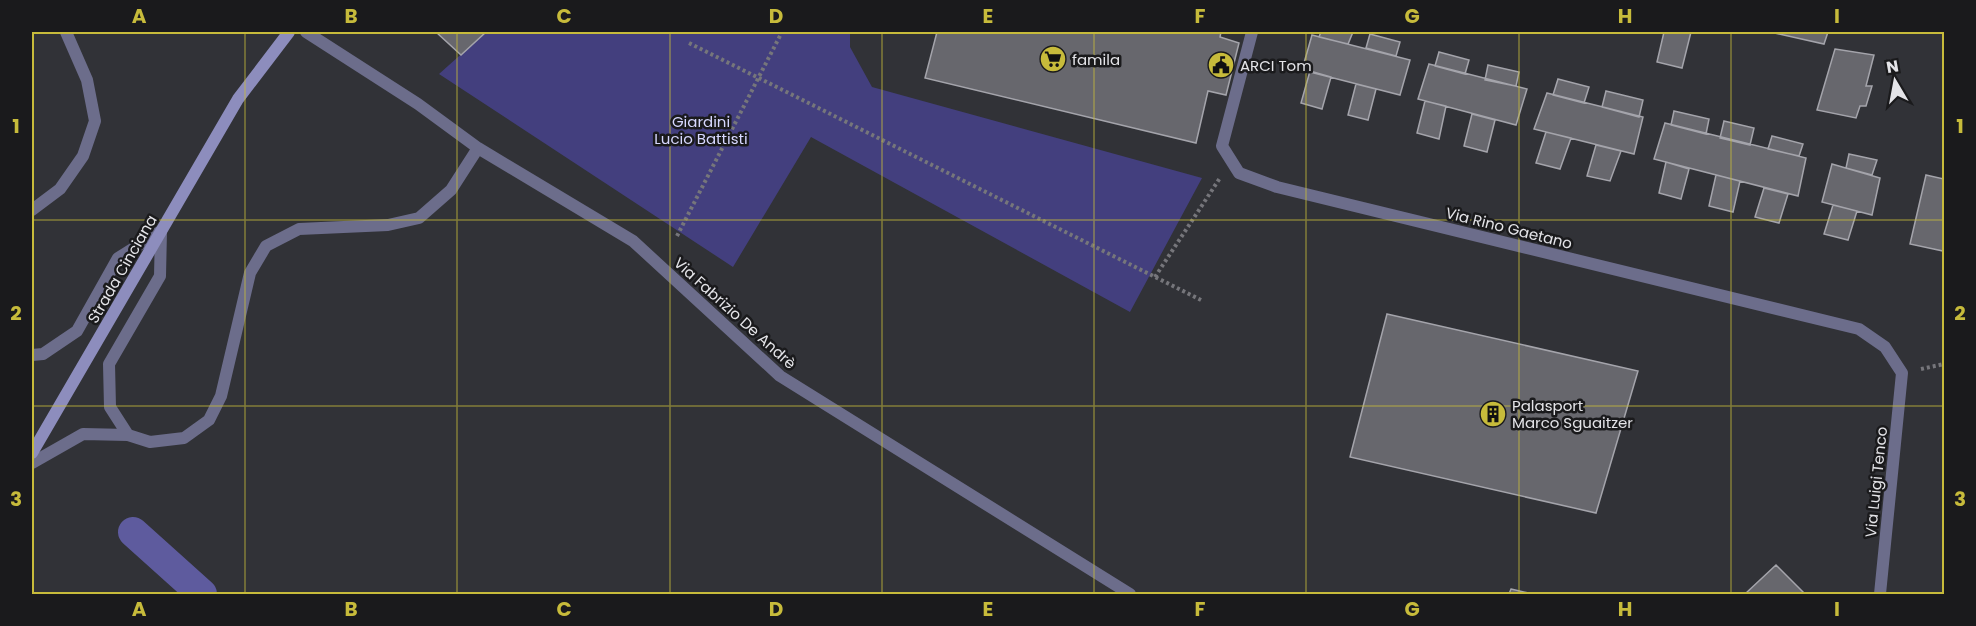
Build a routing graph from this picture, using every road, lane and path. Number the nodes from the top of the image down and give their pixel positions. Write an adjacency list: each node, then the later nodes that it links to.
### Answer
1 (66, 32): 10 (street)
2 (290, 32): 11 (main road, Strada Cinciana)
3 (306, 32): 8 (street, Via Fabrizio De Andrè)
4 (782, 32): 7 (path)
5 (1252, 32): 9 (street)
6 (689, 43): 7 (path)
7 (759, 79): 12 (path); 13 (path)
8 (478, 148): 17 (street); 20 (street, Via Fabrizio De Andrè)
9 (1232, 161): 13 (path); 16 (street, Via Rino Gaetano)
10 (32, 210)
11 (161, 231): 15 (street); 17 (street); 18 (main road, Strada Cinciana)
12 (677, 236)
13 (1155, 278): 14 (path)
14 (1201, 300)
15 (32, 355)
16 (1902, 373): 21 (street, Via Luigi Tenco)
17 (128, 435): 19 (street)
18 (32, 453)
19 (32, 463)
20 (1130, 594)
21 (1880, 594)

